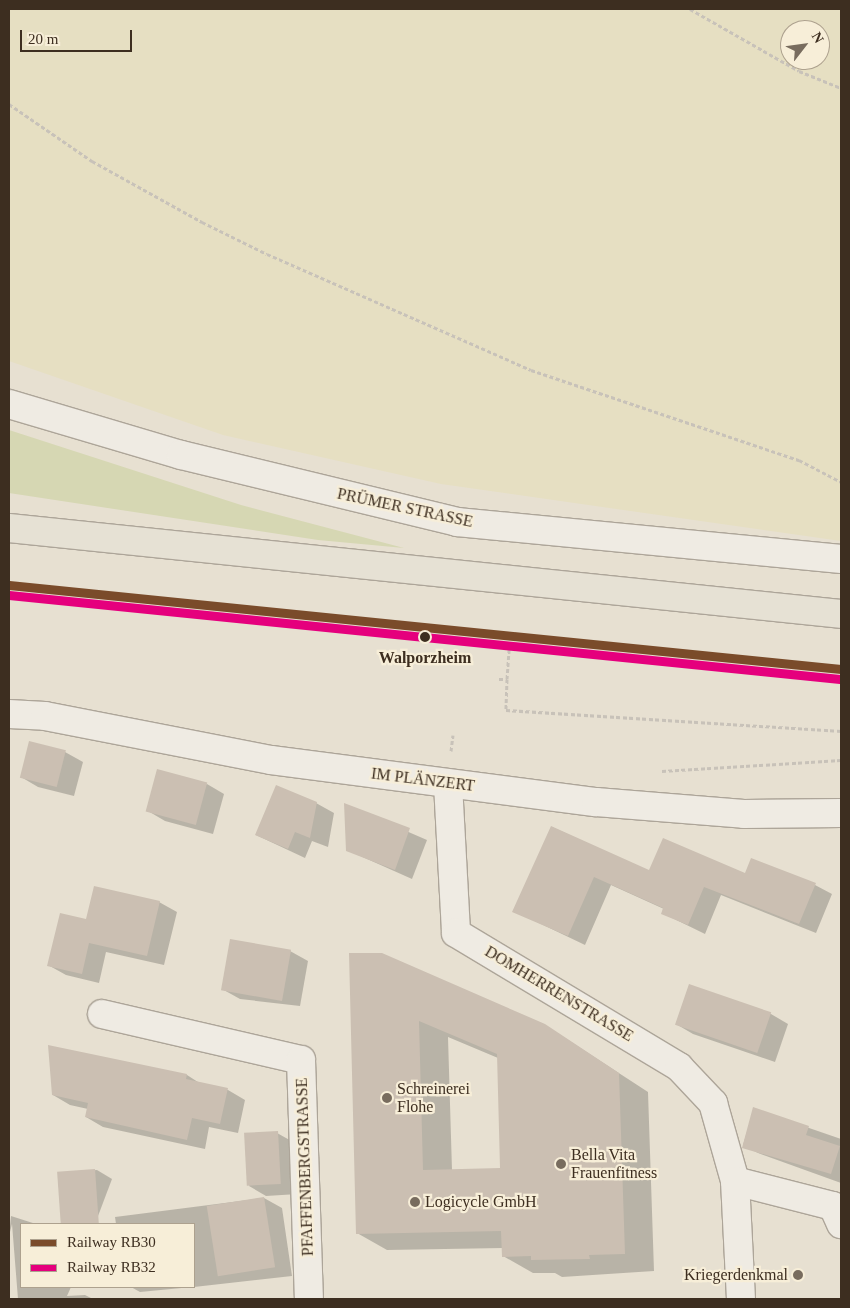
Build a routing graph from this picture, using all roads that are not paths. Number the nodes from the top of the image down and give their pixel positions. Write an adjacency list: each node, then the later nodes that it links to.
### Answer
1 (9, 404): 3 (street, PRÜMER STRASSE)
2 (9, 528): 4 (main road)
3 (841, 560)
4 (841, 614)
5 (9, 714): 6 (street, IM PLÄNZERT)
6 (448, 784): 7 (street, IM PLÄNZERT); 9 (street, DOMHERRENSTRASSE)
7 (841, 813)
8 (102, 1014): 11 (street, PFAFFENBERGSTRASSE)
9 (735, 1181): 10 (street); 12 (street, DOMHERRENSTRASSE)
10 (841, 1224)
11 (309, 1299)
12 (741, 1299)

